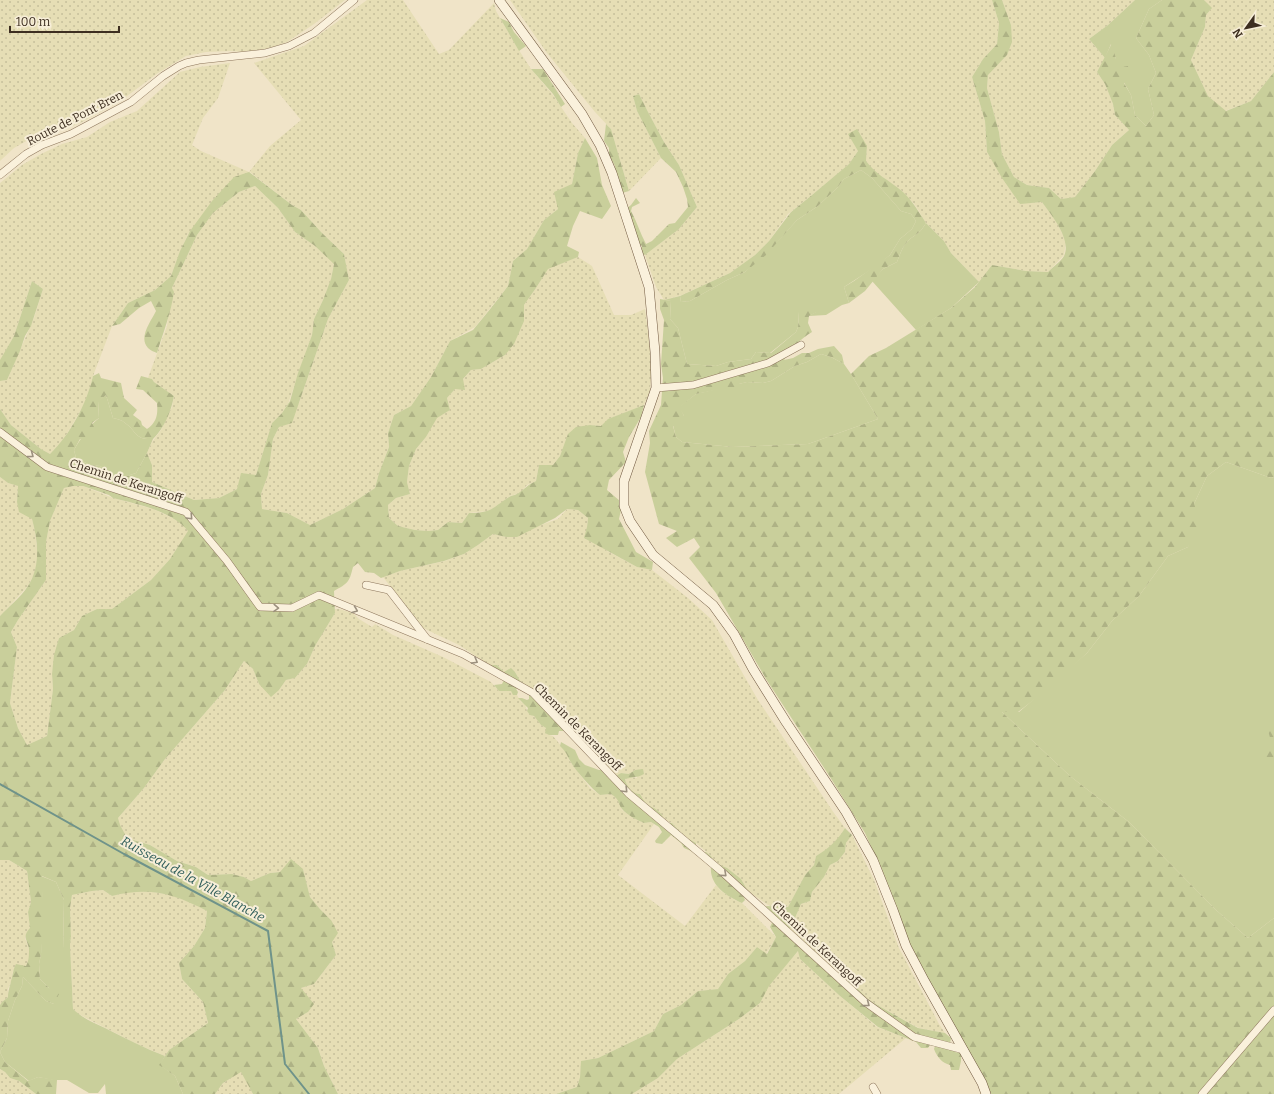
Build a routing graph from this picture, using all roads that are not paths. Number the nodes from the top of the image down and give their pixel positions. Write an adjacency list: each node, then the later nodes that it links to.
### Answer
1 (354, 0): 3 (street, Route de Pont Bren)
2 (499, 0): 5 (street)
3 (0, 175)
4 (801, 345): 5 (street)
5 (656, 388): 10 (street)
6 (0, 432): 8 (street, Chemin de Kerangoff, one-way to 8)
7 (366, 585): 8 (street)
8 (427, 639): 10 (street, Chemin de Kerangoff, one-way to 10)
9 (1274, 1010): 12 (street)
10 (964, 1050): 11 (street)
11 (986, 1094)
12 (1202, 1094)

